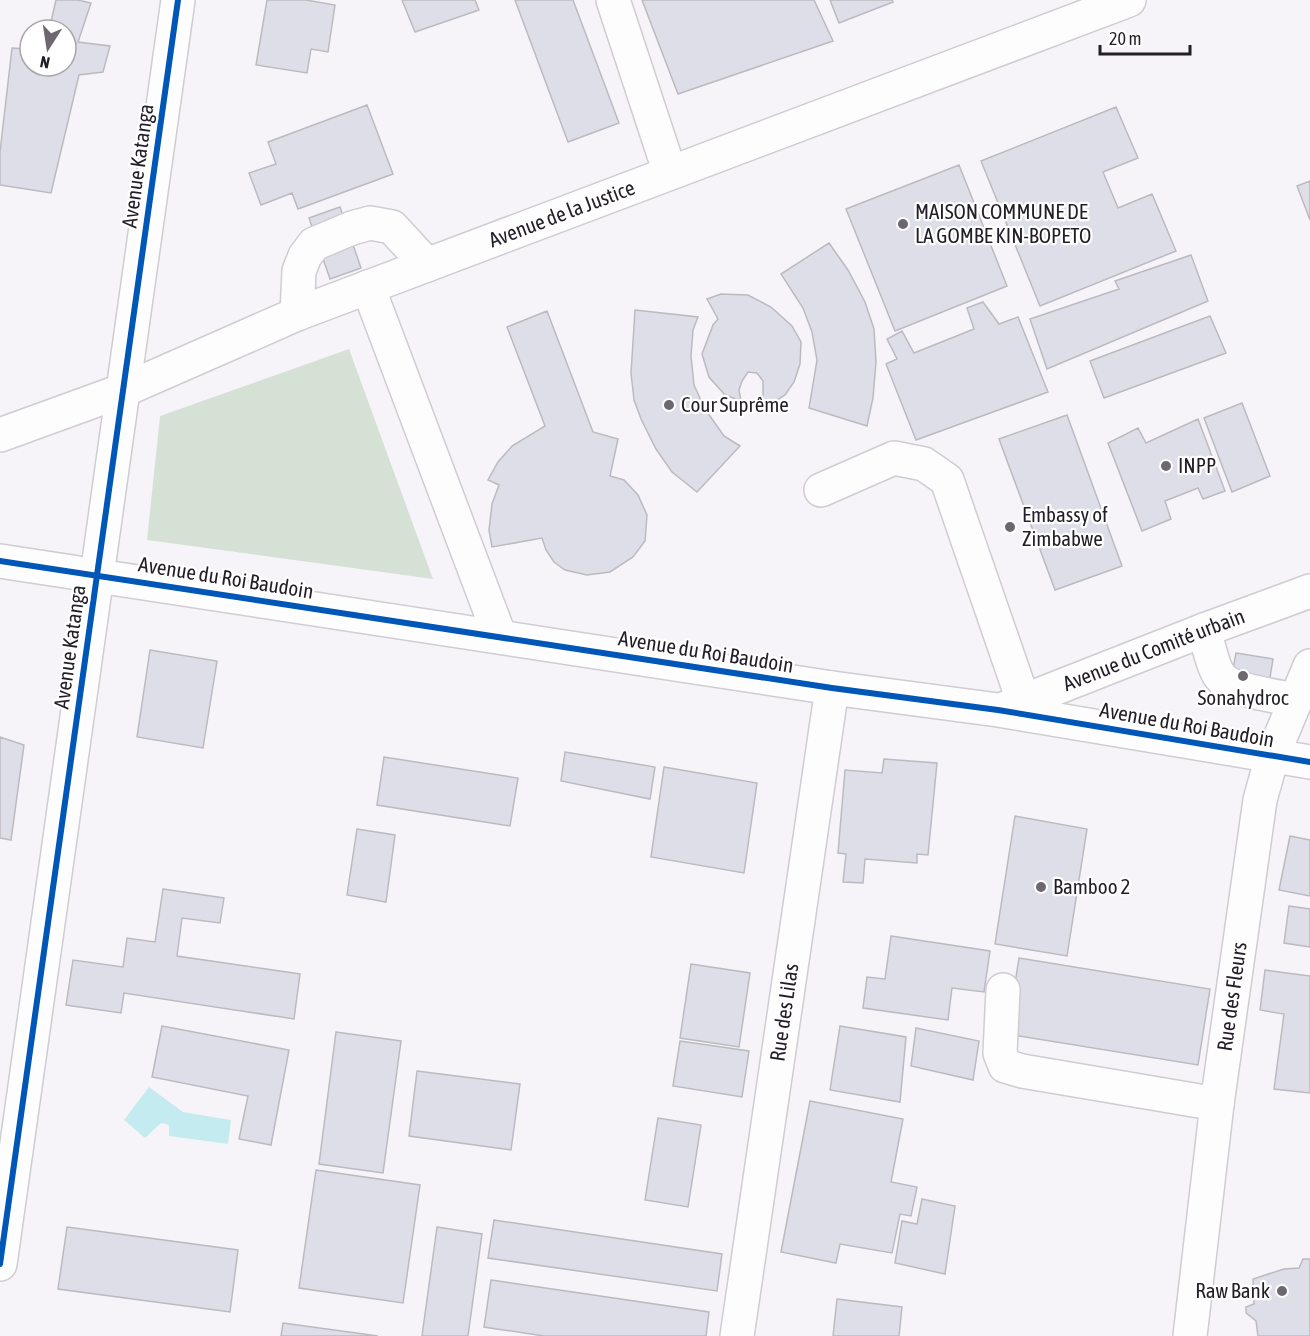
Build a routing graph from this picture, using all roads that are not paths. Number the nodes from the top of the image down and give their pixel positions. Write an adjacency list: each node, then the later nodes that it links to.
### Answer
1 (178, 0): 8 (street, Avenue Katanga)
2 (613, 0): 4 (street)
3 (1129, 0): 4 (street, Avenue de la Justice)
4 (670, 173): 5 (street, Avenue de la Justice)
5 (427, 265): 6 (street, Avenue de la Justice); 7 (street)
6 (368, 287): 7 (street, Avenue de la Justice); 15 (street)
7 (297, 315): 8 (street, Avenue de la Justice)
8 (124, 390): 9 (street, Avenue de la Justice); 12 (street, Avenue Katanga)
9 (0, 435)
10 (820, 490): 19 (street)
11 (0, 561): 12 (street, Avenue du Roi Baudoin)
12 (97, 575): 15 (street, Avenue du Roi Baudoin); 24 (street, Avenue Katanga)
13 (1310, 591): 14 (street, Avenue du Comité urbain)
14 (1204, 630): 18 (street); 19 (street, Avenue du Comité urbain)
15 (500, 637): 17 (street, Avenue du Roi Baudoin)
16 (1310, 666): 18 (street, Rue des Fleurs)
17 (832, 688): 19 (street, Avenue du Roi Baudoin); 25 (street, Rue des Lilas)
18 (1296, 700): 20 (street, Rue des Fleurs)
19 (1010, 705): 20 (street, Avenue du Roi Baudoin)
20 (1272, 757): 21 (street, Avenue du Roi Baudoin); 23 (street, Rue des Fleurs)
21 (1310, 762)
22 (1003, 990): 23 (street)
23 (1217, 1104): 26 (street, Rue des Fleurs)
24 (0, 1264)
25 (737, 1336)
26 (1190, 1336)

